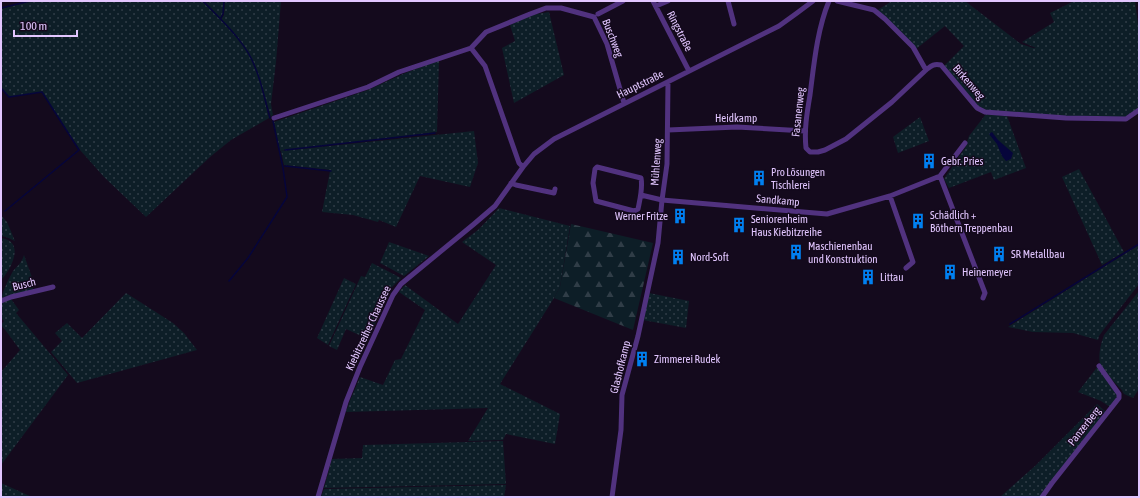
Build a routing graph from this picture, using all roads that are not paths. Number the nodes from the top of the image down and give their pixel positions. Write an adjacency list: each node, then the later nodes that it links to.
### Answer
1 (622, 1): 9 (street)
2 (653, 1): 8 (street, Ringstraße)
3 (668, 1): 8 (street)
4 (728, 1): 10 (street)
5 (813, 1): 13 (street, Hauptstraße)
6 (829, 1): 19 (street, Fasanenweg)
7 (837, 1): 12 (street)
8 (656, 6): 13 (street, Ringstraße)
9 (598, 14)
10 (734, 24)
11 (471, 48): 15 (street, Buschweg); 17 (street, Buschweg); 21 (street)
12 (926, 70): 16 (street, Birkenweg); 19 (street, Fasanenweg)
13 (689, 71): 14 (street, Hauptstraße)
14 (668, 82): 15 (street, Hauptstraße); 18 (street, Mühlenweg)
15 (624, 103): 21 (street, Hauptstraße)
16 (1139, 110)
17 (274, 118)
18 (668, 130): 19 (street, Heidkamp); 27 (street, Mühlenweg)
19 (805, 131)
20 (965, 143): 22 (street)
21 (523, 167): 23 (street, Hauptstraße)
22 (940, 176): 26 (street, Sandkamp); 32 (street)
23 (511, 183): 24 (street); 28 (street, Hauptstraße)
24 (555, 189)
25 (641, 195): 25 (street); 27 (street, Sandkamp)
26 (890, 196): 27 (street, Sandkamp); 30 (street)
27 (662, 200): 29 (street, Mühlenweg)
28 (495, 206): 35 (street, Kiebitzreiher Chaussee)
29 (658, 243): 36 (street, Glashofkamp)
30 (906, 268)
31 (53, 287): 33 (street, Busch)
32 (983, 298)
33 (1, 301)
34 (1099, 366): 37 (street, Panzerberg)
35 (318, 497)
36 (612, 497)
37 (1042, 497)

